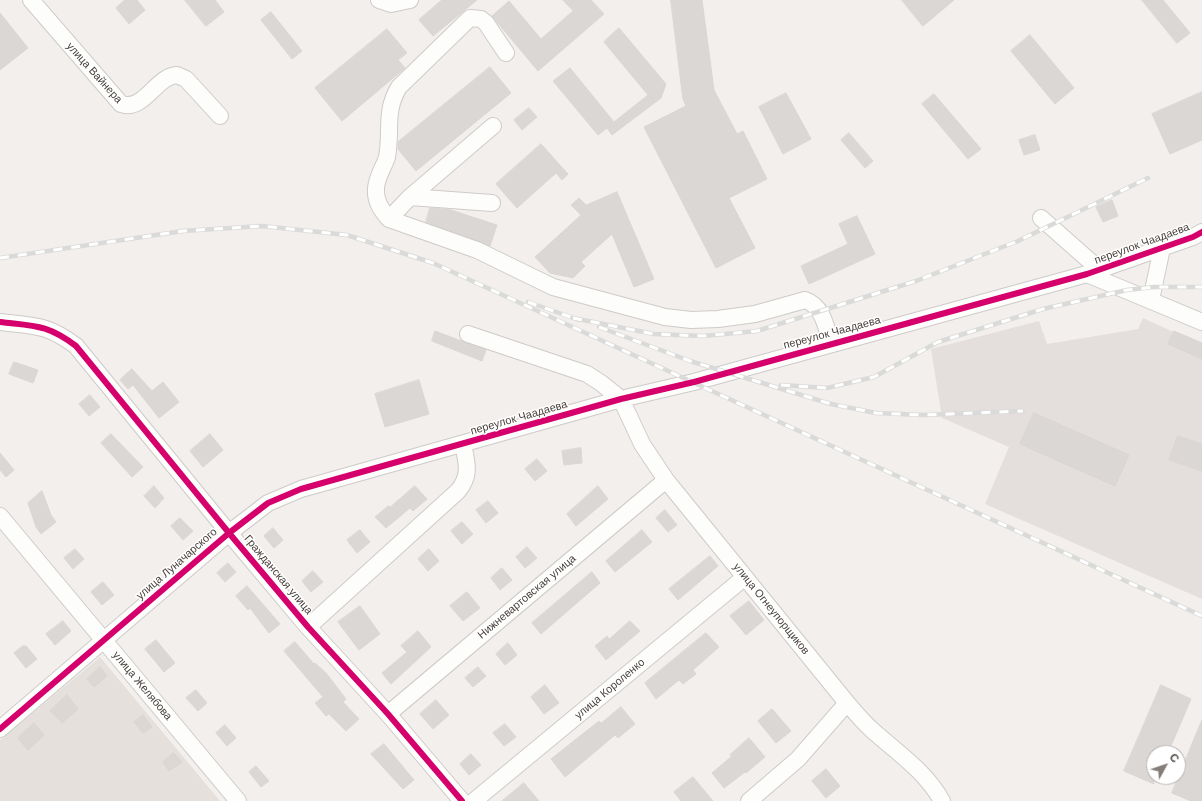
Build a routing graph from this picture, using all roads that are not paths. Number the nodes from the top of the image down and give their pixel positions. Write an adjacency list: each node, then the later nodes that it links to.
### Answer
1 (31, 0): 5 (street, улица Вайнера)
2 (379, 0): 3 (street)
3 (410, 0)
4 (506, 53): 10 (street)
5 (220, 116)
6 (493, 126): 7 (street)
7 (410, 196): 8 (street); 10 (street)
8 (492, 203)
9 (1041, 218): 13 (street)
10 (389, 219): 18 (street)
11 (1202, 232): 12 (street, переулок Чаадаева)
12 (1162, 248): 13 (street, переулок Чаадаева); 14 (street)
13 (1094, 272): 14 (street); 18 (street, переулок Чаадаева)
14 (1151, 300): 16 (street)
15 (0, 322): 23 (street, Гражданская улица)
16 (1202, 322)
17 (468, 334): 19 (street)
18 (831, 343): 19 (street, переулок Чаадаева)
19 (621, 400): 20 (street, переулок Чаадаева); 21 (street, улица Огнеупорщиков)
20 (463, 444): 23 (street, улица Луначарского); 25 (street, переулок Чаадаева)
21 (666, 480): 24 (street, улица Огнеупорщиков); 28 (street, Нижневартовская улица)
22 (0, 516): 26 (street, улица Желябова)
23 (229, 533): 25 (street, Гражданская улица); 26 (street, улица Луначарского)
24 (745, 577): 27 (street, улица Огнеупорщиков); 32 (street, улица Короленко)
25 (308, 627): 28 (street, Гражданская улица)
26 (104, 640): 29 (street, улица Луначарского); 30 (street, улица Желябова)
27 (847, 703): 33 (street); 34 (street, улица Огнеупорщиков)
28 (388, 714): 31 (street, Гражданская улица)
29 (0, 729)
30 (238, 801)
31 (462, 801)
32 (474, 801)
33 (749, 801)
34 (942, 801)

